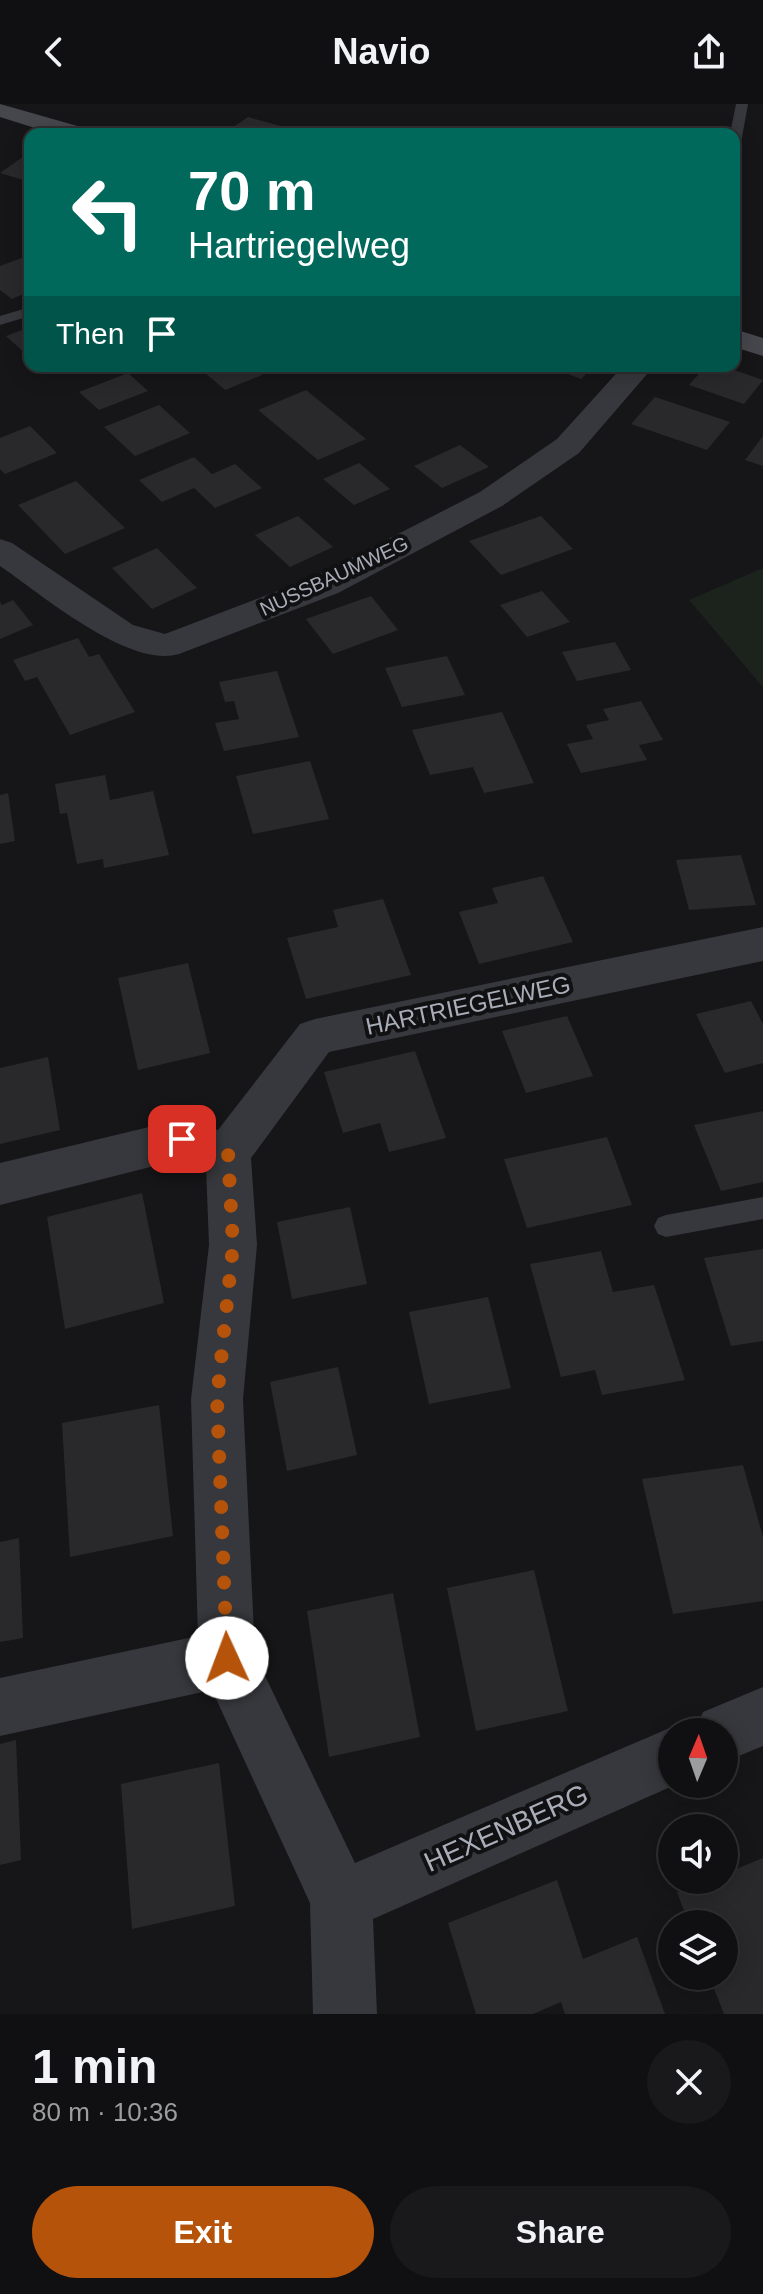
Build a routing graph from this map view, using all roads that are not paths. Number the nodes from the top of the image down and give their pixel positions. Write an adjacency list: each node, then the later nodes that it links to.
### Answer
1 (742, 104): 4 (lane)
2 (0, 109): 3 (street)
3 (60, 128)
4 (738, 128)
5 (24, 313): 6 (lane)
6 (0, 321)
7 (740, 340): 8 (street)
8 (763, 347)
9 (634, 372): 10 (street, NUSSBAUMWEG)
10 (0, 550)
11 (763, 944): 12 (street, HARTRIEGELWEG)
12 (228, 1153): 13 (street); 16 (street)
13 (0, 1184)
14 (763, 1208): 15 (lane)
15 (666, 1226)
16 (227, 1658): 17 (street); 21 (street)
17 (0, 1707)
18 (763, 1716): 19 (street)
19 (738, 1727)
20 (658, 1762): 21 (street, HEXENBERG)
21 (341, 1901): 22 (street)
22 (345, 2014)

